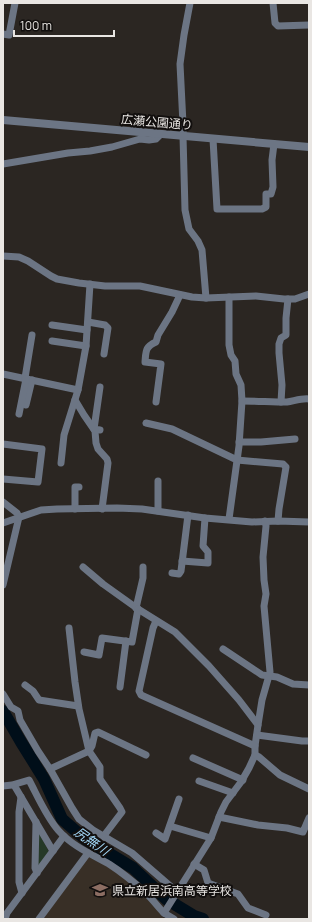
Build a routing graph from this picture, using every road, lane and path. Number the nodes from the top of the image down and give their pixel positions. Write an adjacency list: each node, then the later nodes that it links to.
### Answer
1 (15, 3): 5 (street)
2 (190, 3): 8 (street)
3 (274, 3): 4 (street)
4 (309, 25)
5 (3, 34)
6 (3, 120): 7 (street, 広瀬公園通り)
7 (161, 134): 8 (street, 広瀬公園通り); 12 (street)
8 (183, 136): 9 (street, 広瀬公園通り); 18 (street)
9 (213, 139): 10 (street, 広瀬公園通り); 10 (street)
10 (274, 144): 11 (street, 広瀬公園通り)
11 (309, 147)
12 (3, 164)
13 (3, 256): 14 (street)
14 (90, 284): 16 (street); 20 (street)
15 (309, 294): 19 (street)
16 (180, 295): 18 (street); 34 (street)
17 (230, 297): 18 (street); 19 (street); 33 (street)
18 (206, 298)
19 (288, 299): 35 (street)
20 (88, 322): 22 (street); 26 (street)
21 (52, 325): 22 (street)
22 (87, 330): 25 (street)
23 (32, 335): 28 (street)
24 (52, 341): 25 (street)
25 (86, 346): 30 (street)
26 (104, 354)
27 (3, 374): 28 (street)
28 (28, 379): 30 (street); 36 (street)
29 (100, 387): 38 (street)
30 (78, 390): 32 (street)
31 (309, 399): 35 (street)
32 (75, 400): 38 (street); 43 (street)
33 (242, 401): 35 (street); 40 (street)
34 (156, 402)
35 (281, 402)
36 (21, 415)
37 (146, 423): 42 (street)
38 (97, 430): 49 (street)
39 (296, 439): 40 (street)
40 (239, 442): 42 (street)
41 (3, 444): 44 (street)
42 (237, 460): 54 (street); 56 (street)
43 (61, 463)
44 (3, 479)
45 (158, 482): 50 (street)
46 (79, 487): 48 (street)
47 (3, 502): 52 (street)
48 (75, 509): 49 (street); 52 (street)
49 (102, 509): 50 (street)
50 (158, 511): 51 (street)
51 (188, 515): 53 (street); 59 (street)
52 (19, 517): 58 (street); 63 (street)
53 (205, 518): 54 (street); 59 (street)
54 (229, 519): 55 (street)
55 (265, 521): 56 (street); 70 (street)
56 (278, 521): 57 (street)
57 (309, 522)
58 (3, 523)
59 (182, 561): 62 (street)
60 (82, 567): 64 (street)
61 (143, 567): 64 (street)
62 (172, 573)
63 (3, 585)
64 (137, 609): 65 (street); 67 (street)
65 (156, 621): 76 (street); 79 (street)
66 (69, 628): 75 (street)
67 (126, 641): 69 (street); 73 (street)
68 (223, 649): 70 (street)
69 (84, 652)
70 (269, 676): 72 (street); 76 (street)
71 (25, 685): 75 (street)
72 (309, 685)
73 (120, 687)
74 (3, 694): 84 (street)
75 (78, 706): 80 (street)
76 (258, 725): 77 (street)
77 (257, 736): 78 (street); 79 (street)
78 (309, 741)
79 (255, 746): 82 (street)
80 (89, 751): 81 (street); 84 (street); 100 (street)
81 (146, 755)
82 (255, 755): 85 (street); 89 (street)
83 (193, 758): 85 (street)
84 (50, 769): 100 (street)
85 (243, 780): 90 (street)
86 (198, 781): 90 (street)
87 (14, 785): 88 (street); 91 (street); 99 (street)
88 (3, 786)
89 (309, 789)
90 (233, 793): 93 (street)
91 (21, 797): 95 (street); 106 (street)
92 (179, 799): 96 (street)
93 (219, 817): 97 (street); 101 (street)
94 (309, 818): 97 (street)
95 (36, 822): 102 (street); 105 (street)
96 (170, 826): 98 (street); 101 (street)
97 (306, 832)
98 (156, 833)
99 (64, 836): 102 (street); 103 (street)
100 (104, 837): 107 (street)
101 (211, 838): 104 (street)
102 (53, 851): 105 (street)
103 (88, 853): 108 (street); 111 (street)
104 (194, 864): 107 (street); 109 (street)
105 (37, 872): 106 (street)
106 (22, 893): 110 (street)
107 (176, 893): 108 (street)
108 (165, 911): 112 (street)
109 (266, 914)
110 (4, 918)
111 (39, 919)
112 (174, 919)

